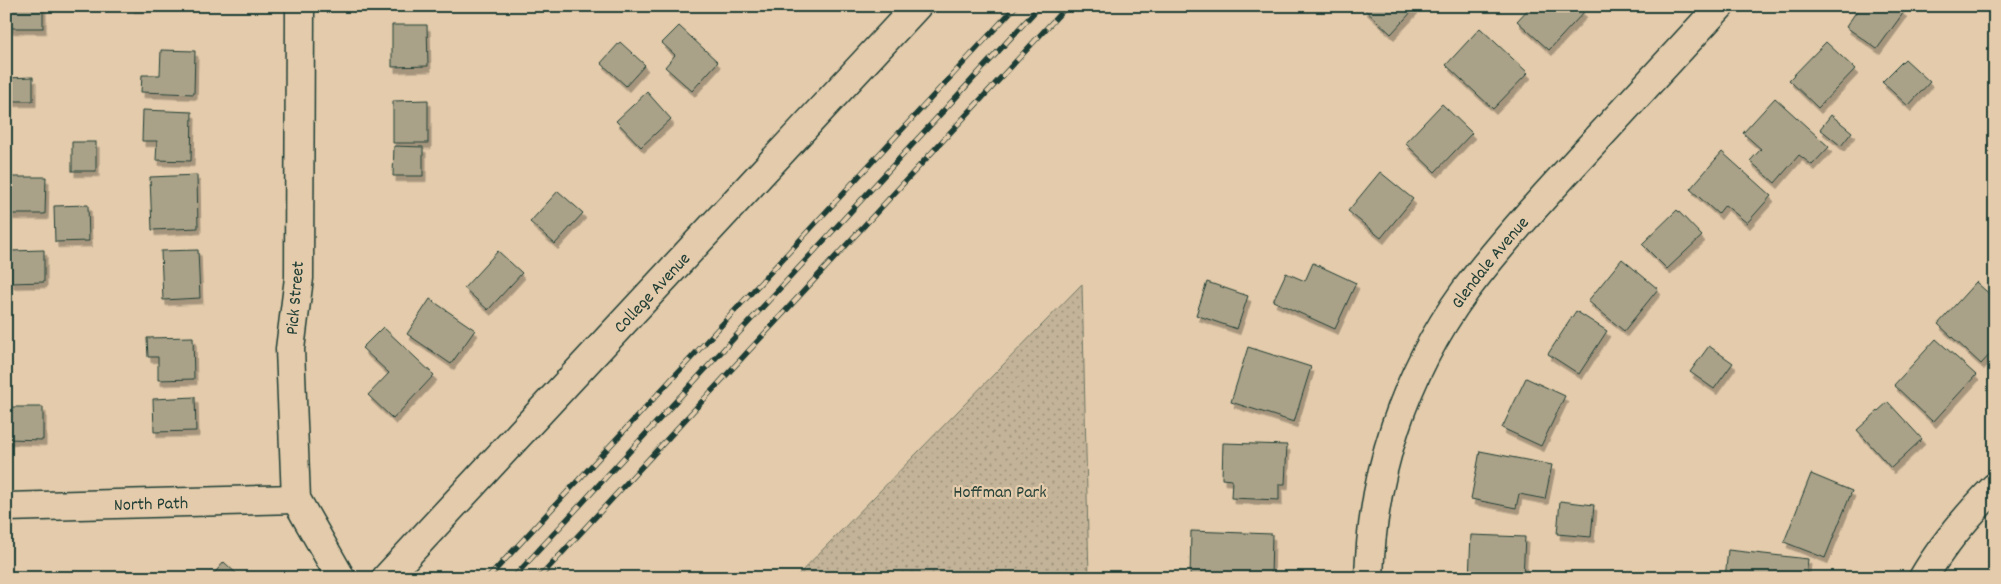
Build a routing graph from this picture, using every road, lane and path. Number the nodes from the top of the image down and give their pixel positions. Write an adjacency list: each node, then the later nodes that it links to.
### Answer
1 (300, 6): 5 (street, Pick Street)
2 (917, 6): 8 (street, College Avenue)
3 (1720, 6): 9 (street, Glendale Avenue)
4 (1995, 486): 10 (street)
5 (296, 499): 6 (street, North Path); 7 (street, Pick Street)
6 (6, 507)
7 (341, 578)
8 (386, 578)
9 (1368, 578)
10 (1923, 578)

